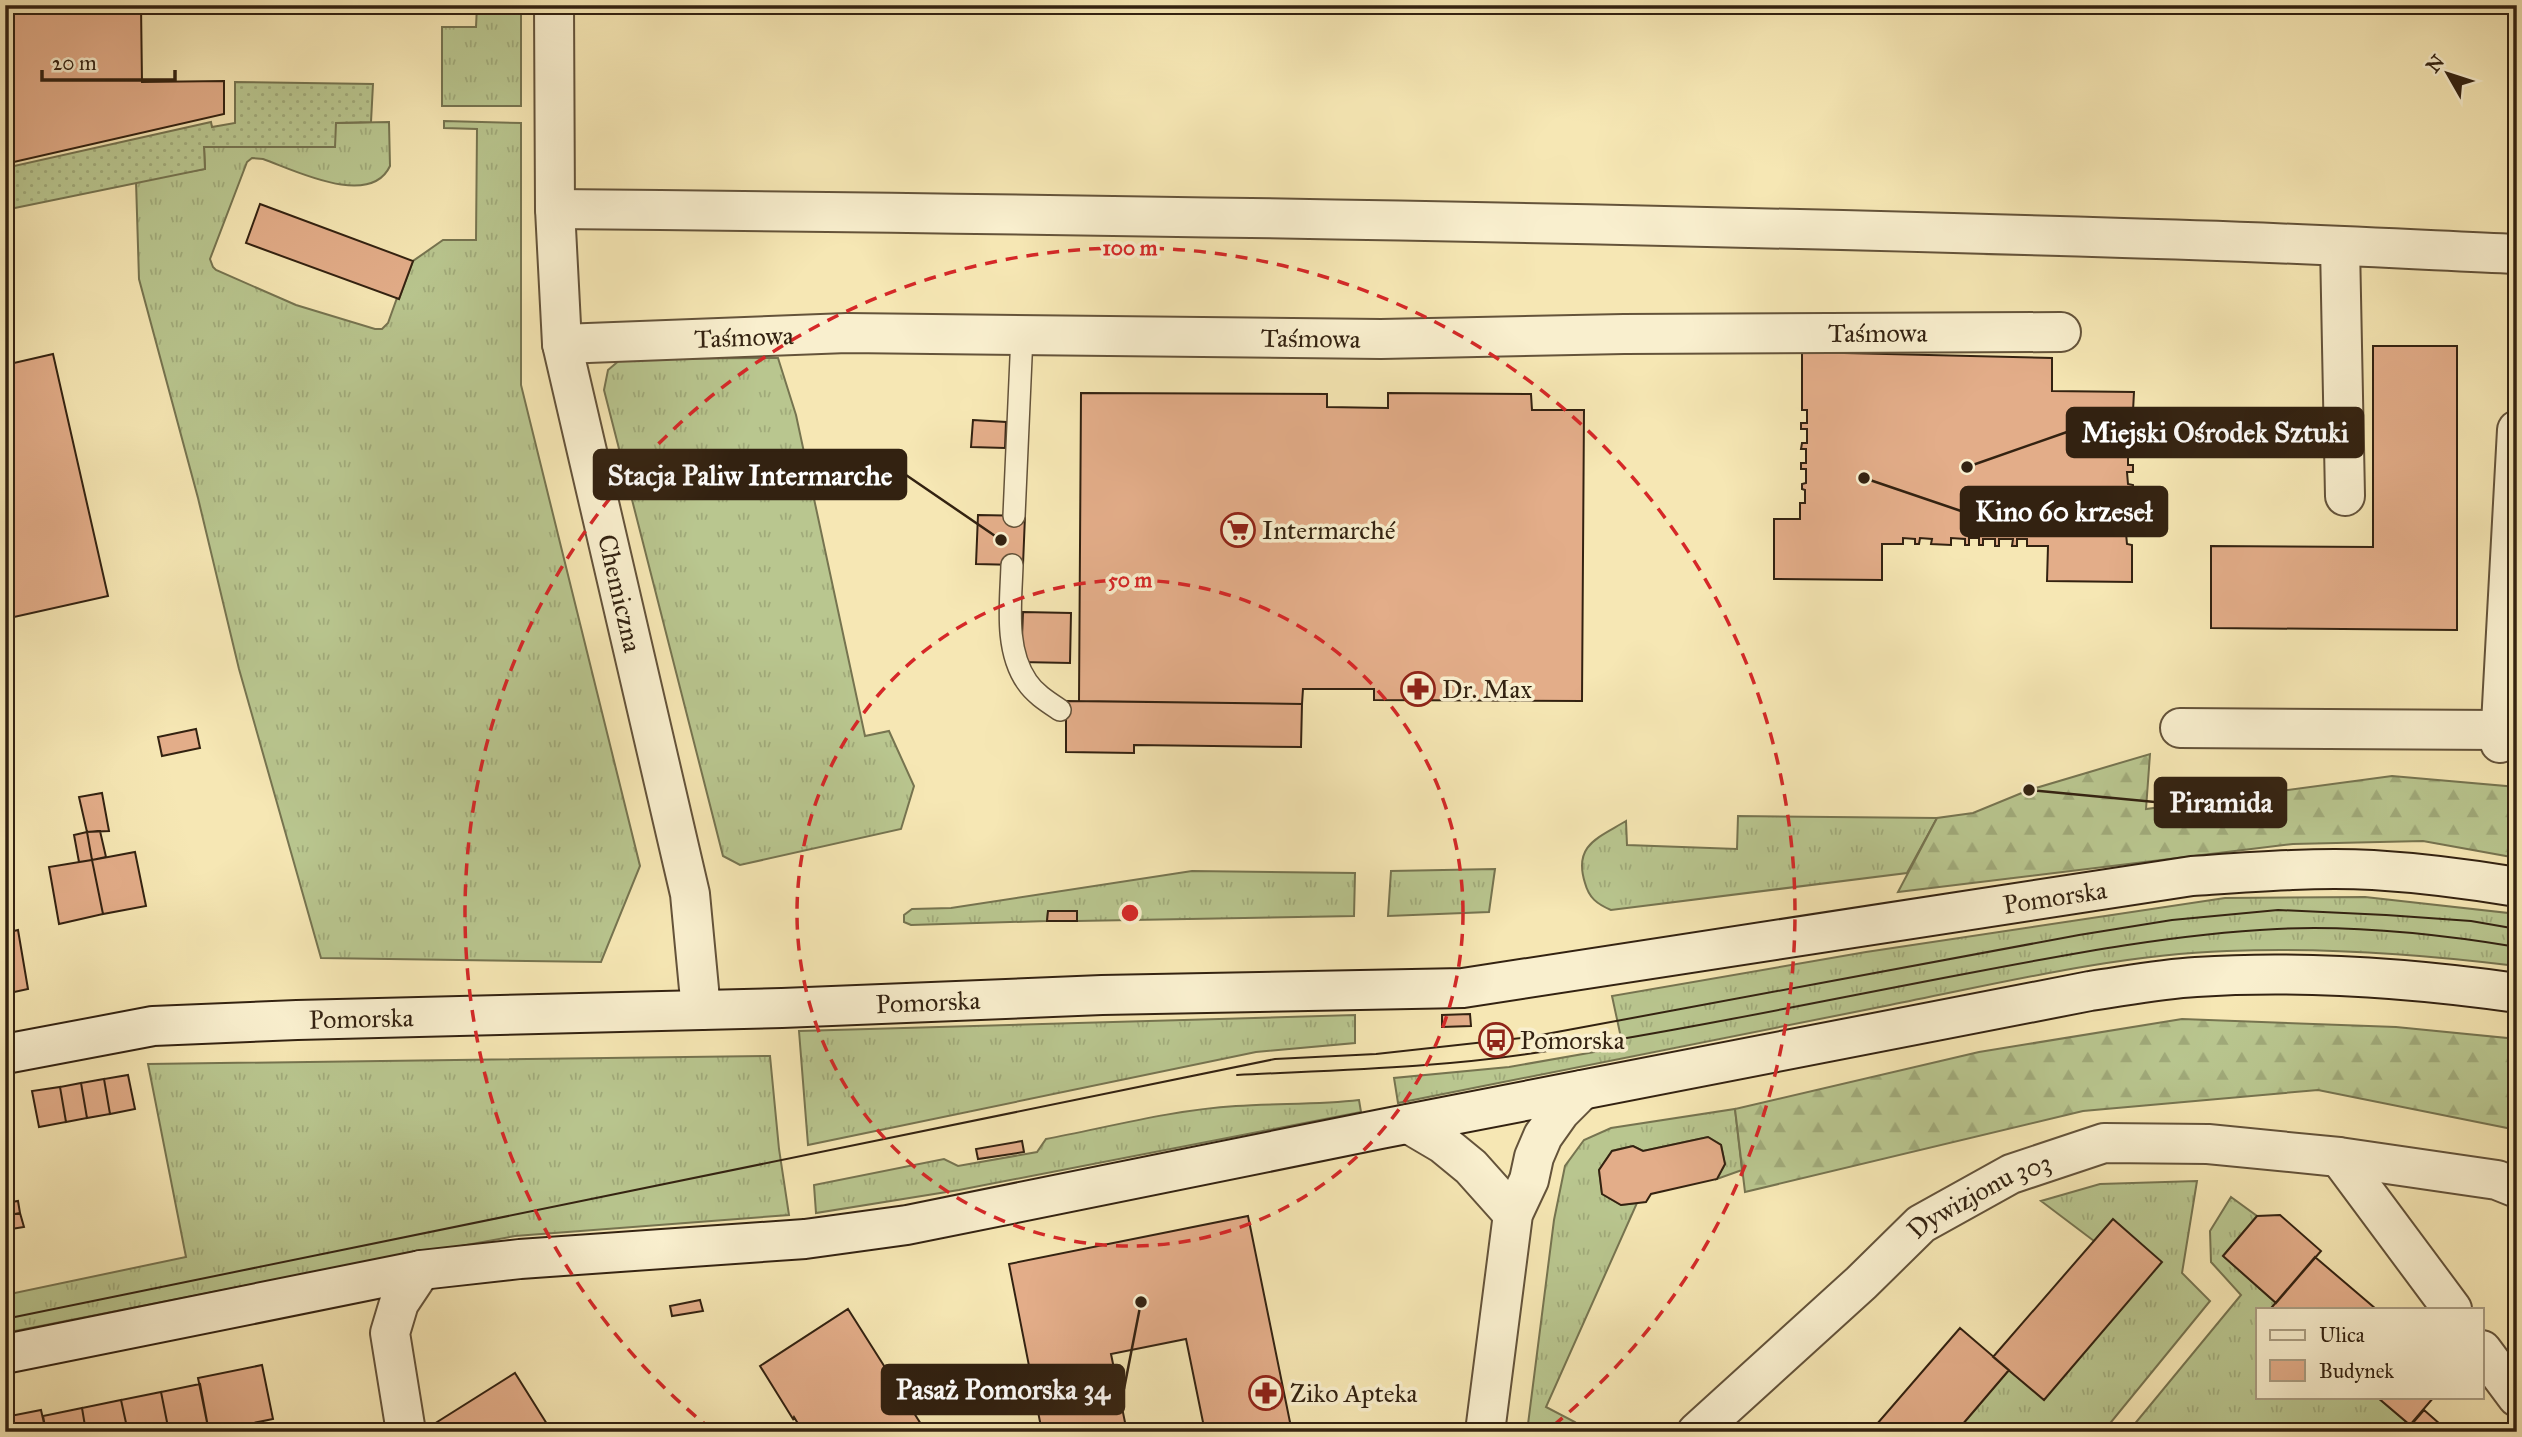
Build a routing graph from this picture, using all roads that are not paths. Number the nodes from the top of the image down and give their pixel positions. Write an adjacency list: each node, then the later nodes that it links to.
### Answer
1 (554, 5): 2 (street, Chemiczna)
2 (555, 209): 3 (street); 7 (street, Chemiczna)
3 (2340, 246): 4 (street); 9 (street)
4 (2517, 254)
5 (2061, 332): 6 (street, Taśmowa)
6 (1022, 335): 7 (street, Taśmowa); 10 (lane)
7 (562, 344): 16 (street, Chemiczna)
8 (2517, 430): 13 (street)
9 (2345, 496)
10 (1014, 516)
11 (1012, 565): 12 (lane)
12 (1060, 710)
13 (2180, 728)
14 (2517, 887): 16 (street, Pomorska)
15 (2517, 993): 18 (street)
16 (701, 1010): 17 (street, Pomorska)
17 (5, 1054)
18 (1582, 1090): 19 (street); 22 (street)
19 (1409, 1124): 22 (street); 23 (street)
20 (2339, 1157): 21 (street, Dywizjonu 303); 24 (street); 30 (street, Dywizjonu 303)
21 (2517, 1188)
22 (1513, 1214): 29 (street)
23 (421, 1270): 26 (street); 28 (street)
24 (2451, 1308)
25 (2484, 1353): 27 (street)
26 (5, 1354)
27 (2517, 1397)
28 (406, 1432)
29 (1485, 1432)
30 (1698, 1432)

